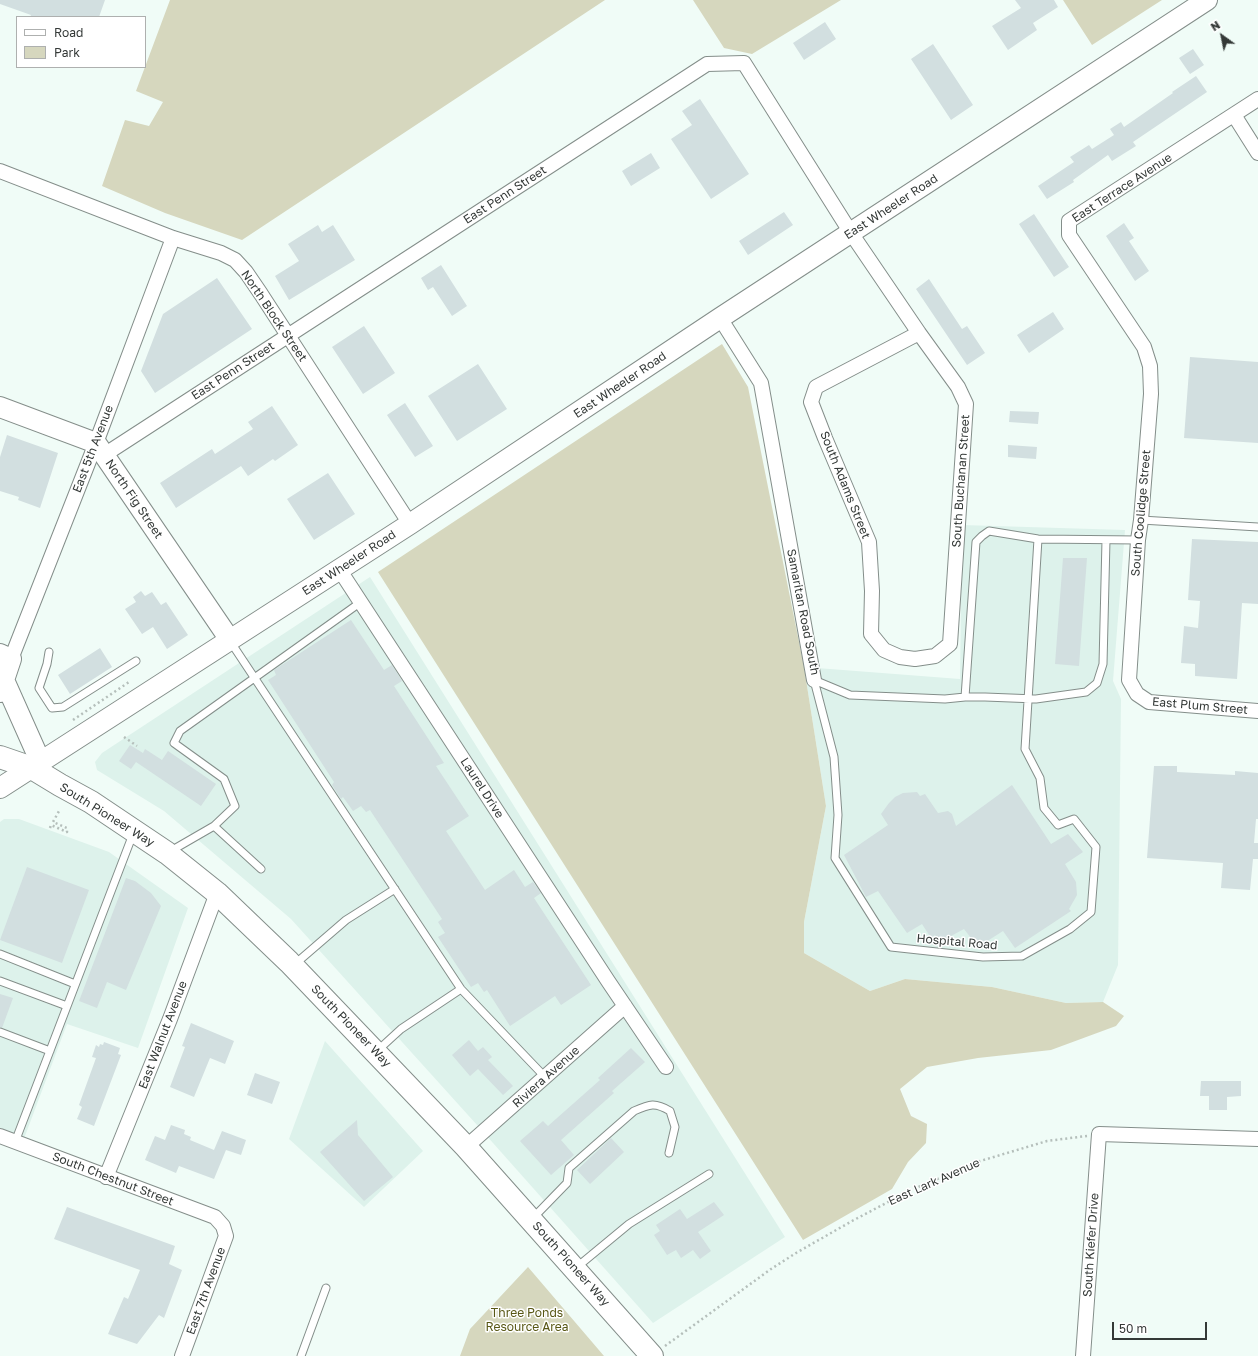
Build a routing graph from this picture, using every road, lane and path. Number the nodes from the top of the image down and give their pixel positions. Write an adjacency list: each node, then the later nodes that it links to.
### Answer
1 (1207, 0): 6 (main road, East Wheeler Road)
2 (1258, 99): 3 (street, East Terrace Avenue)
3 (1234, 115): 4 (street); 11 (street, East Terrace Avenue)
4 (1258, 153)
5 (0, 171): 7 (street, North Block Street)
6 (851, 233): 8 (main road, East Wheeler Road); 9 (street, South Buchanan Street); 10 (street, East Penn Street)
7 (173, 238): 10 (street, North Block Street); 13 (street, East 5th Avenue)
8 (720, 318): 15 (main road, East Wheeler Road); 28 (street, Samaritan Road South)
9 (919, 333): 23 (street, South Buchanan Street); 23 (street, South Adams Street)
10 (288, 335): 13 (street, East Penn Street); 15 (street, North Block Street)
11 (1144, 347): 14 (street, South Coolidge Street)
12 (0, 407): 13 (main road)
13 (100, 449): 22 (main road, North Fig Street); 25 (street, East 5th Avenue)
14 (1141, 520): 16 (lane); 19 (street, South Coolidge Street)
15 (410, 524): 20 (main road, East Wheeler Road)
16 (1258, 527)
17 (1038, 540): 18 (lane); 32 (lane); 33 (lane)
18 (1106, 540): 19 (lane); 33 (lane, Samaritan Road South)
19 (1138, 540): 29 (street, South Coolidge Street)
20 (339, 569): 21 (street, Laurel Drive); 22 (main road, East Wheeler Road)
21 (361, 602): 27 (lane); 55 (street, Laurel Drive)
22 (230, 640): 27 (lane); 39 (main road, East Wheeler Road)
23 (950, 644)
24 (49, 652): 26 (lane)
25 (5, 656): 31 (main road)
26 (136, 661)
27 (254, 678): 42 (lane); 47 (lane)
28 (814, 680): 32 (lane, Samaritan Road South); 33 (lane, Hospital Road)
29 (1129, 680): 34 (street, East Plum Street)
30 (129, 682): 35 (path)
31 (2, 686): 39 (main road)
32 (965, 697): 33 (lane, Samaritan Road South)
33 (1029, 698)
34 (1258, 711)
35 (72, 721)
36 (124, 737): 37 (path)
37 (137, 746)
38 (0, 758): 39 (main road, South Pioneer Way)
39 (37, 765): 40 (main road); 44 (main road, South Pioneer Way)
40 (0, 788)
41 (60, 811): 43 (path)
42 (214, 826): 45 (lane); 46 (lane)
43 (50, 828)
44 (134, 830): 45 (main road, South Pioneer Way); 52 (lane)
45 (168, 853): 48 (main road, South Pioneer Way)
46 (262, 869)
47 (395, 888): 50 (lane); 53 (lane)
48 (217, 893): 50 (main road, South Pioneer Way); 68 (street, East Walnut Avenue)
49 (0, 954): 52 (lane)
50 (293, 966): 58 (main road, South Pioneer Way)
51 (0, 980): 54 (lane)
52 (76, 984): 54 (lane)
53 (461, 989): 58 (lane); 60 (lane)
54 (67, 1006): 57 (lane)
55 (626, 1006): 59 (street, Laurel Drive); 60 (street, Riviera Avenue)
56 (0, 1032): 57 (lane)
57 (50, 1051): 64 (lane)
58 (375, 1052): 65 (main road, South Pioneer Way)
59 (666, 1067)
60 (545, 1077): 65 (street, Riviera Avenue)
61 (1099, 1134): 63 (street); 75 (path, East Lark Avenue); 76 (street, South Kiefer Drive)
62 (0, 1136): 64 (street, South Chestnut Street)
63 (1258, 1139)
64 (15, 1142): 68 (street, South Chestnut Street)
65 (466, 1147): 69 (main road, South Pioneer Way)
66 (669, 1153): 69 (lane)
67 (709, 1174): 71 (lane)
68 (106, 1176): 70 (street, South Chestnut Street)
69 (531, 1220): 71 (main road, South Pioneer Way)
70 (223, 1226): 73 (street, East 7th Avenue)
71 (574, 1269): 75 (main road, South Pioneer Way)
72 (326, 1288): 74 (lane)
73 (182, 1356)
74 (301, 1356)
75 (652, 1356)
76 (1082, 1356)

